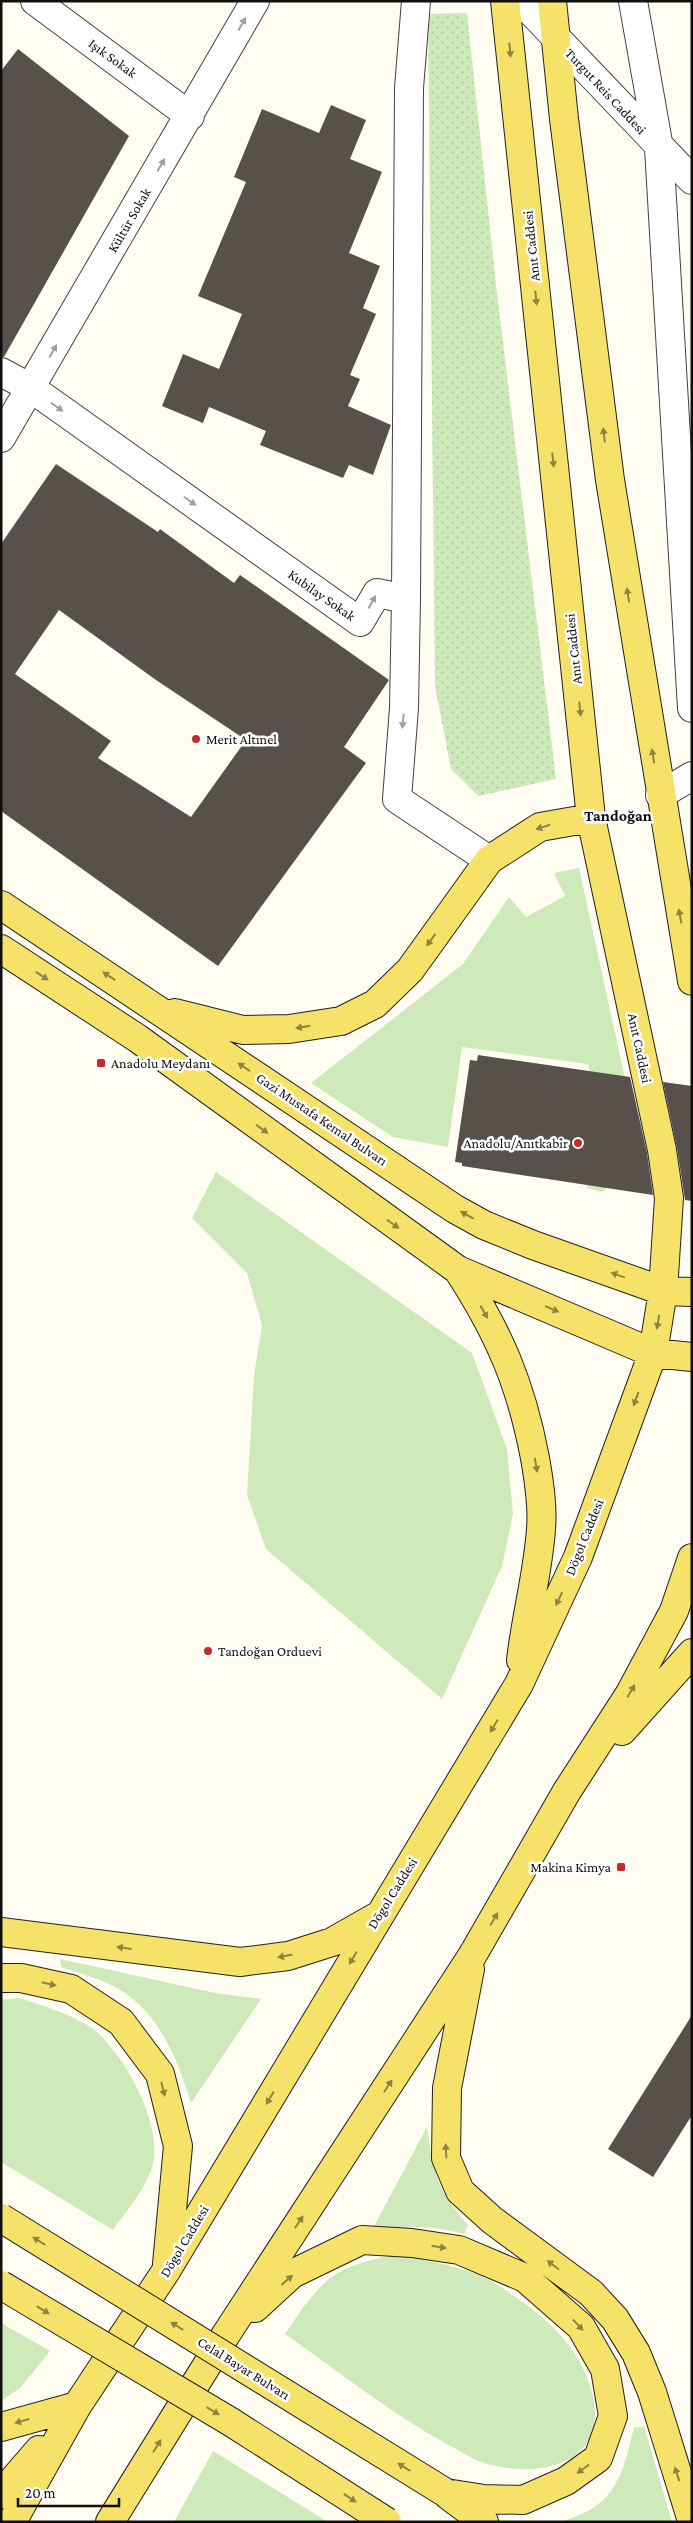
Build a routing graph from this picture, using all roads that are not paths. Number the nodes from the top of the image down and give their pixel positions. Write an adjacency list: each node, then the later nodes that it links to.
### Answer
1 (35, 1): 9 (street, Işık Sokak)
2 (255, 1): 9 (street, Kültür Sokak, one-way to 2)
3 (416, 1): 15 (street)
4 (505, 1): 19 (main road, Anıt Caddesi, one-way to 19)
5 (521, 1): 8 (street, Turgut Reis Caddesi)
6 (552, 1): 8 (main road)
7 (633, 1): 10 (street)
8 (555, 37): 10 (street, Turgut Reis Caddesi); 18 (main road, one-way to 8)
9 (190, 116): 13 (street, Kültür Sokak, one-way to 9)
10 (659, 148): 11 (street, Turgut Reis Caddesi); 16 (street)
11 (692, 180)
12 (1, 372): 13 (street, Kubilay Sokak)
13 (31, 388): 14 (street, Kültür Sokak); 15 (street, Kubilay Sokak, one-way to 15)
14 (1, 438)
15 (406, 599): 20 (street, one-way to 20)
16 (692, 708)
17 (692, 776): 18 (street)
18 (660, 795): 23 (main road, one-way to 18)
19 (591, 818): 20 (main road, one-way to 20); 26 (main road, Anıt Caddesi)
20 (489, 860): 24 (main road, one-way to 24)
21 (1, 905): 24 (main road, Gazi Mustafa Kemal Bulvarı, one-way to 21)
22 (1, 949): 25 (main road, one-way to 25)
23 (692, 981)
24 (158, 1009): 26 (main road, Gazi Mustafa Kemal Bulvarı, one-way to 24)
25 (458, 1270): 28 (main road, one-way to 28); 32 (main road, one-way to 32)
26 (664, 1291): 27 (main road); 28 (main road, Dögol Caddesi, one-way to 28)
27 (692, 1292)
28 (653, 1353): 29 (main road); 32 (main road, Dögol Caddesi, one-way to 32)
29 (692, 1357)
30 (692, 1558): 33 (main road, one-way to 30)
31 (692, 1653): 33 (main road)
32 (519, 1684): 34 (main road, Dögol Caddesi, one-way to 34)
33 (567, 1791): 36 (main road, one-way to 33)
34 (378, 1916): 35 (main road, one-way to 35); 39 (main road, Dögol Caddesi, one-way to 39)
35 (1, 1932)
36 (472, 1956): 41 (main road, one-way to 36); 47 (main road, one-way to 36)
37 (1, 1978): 39 (main road, one-way to 39)
38 (1, 2218): 45 (main road, Celal Bayar Bulvarı, one-way to 38, bridge)
39 (166, 2271): 42 (main road, Dögol Caddesi)
40 (1, 2285): 52 (main road, one-way to 52, bridge)
41 (225, 2336): 44 (main road, one-way to 41); 45 (main road, one-way to 45)
42 (77, 2406): 43 (main road, one-way to 43); 46 (main road, Dögol Caddesi); 48 (main road, Dögol Caddesi)
43 (1, 2427)
44 (132, 2488): 49 (main road); 50 (main road); 51 (main road)
45 (446, 2493): 53 (main road, Celal Bayar Bulvarı)
46 (1, 2494)
47 (692, 2520)
48 (12, 2522)
49 (110, 2522)
50 (118, 2522)
51 (131, 2522)
52 (387, 2522)
53 (484, 2522)

